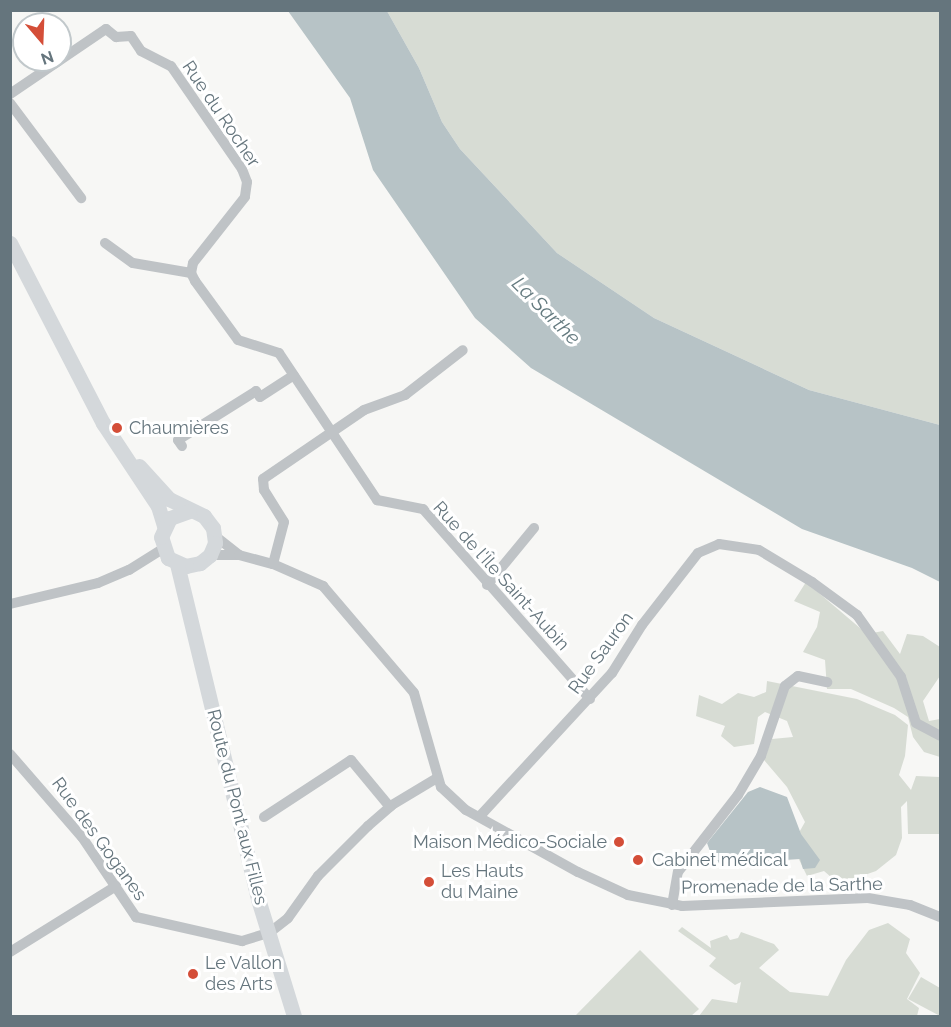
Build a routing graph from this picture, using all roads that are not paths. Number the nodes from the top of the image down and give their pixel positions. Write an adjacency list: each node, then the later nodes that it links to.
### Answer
1 (10, 94): 6 (street, Rue du Rocher)
2 (10, 103): 3 (street)
3 (81, 198)
4 (10, 243): 10 (street)
5 (105, 243): 6 (street)
6 (191, 273): 8 (street, Rue de l'Île Saint-Aubin)
7 (463, 350): 9 (street)
8 (294, 375): 9 (street, Rue de l'Île Saint-Aubin); 11 (street)
9 (332, 431): 20 (street); 22 (street, Rue de l'Île Saint-Aubin)
10 (114, 441): 12 (street); 13 (street)
11 (182, 447)
12 (189, 511): 13 (street); 15 (street)
13 (164, 526): 16 (street)
14 (534, 528): 22 (street)
15 (215, 536): 17 (street); 18 (street, Promenade de la Sarthe)
16 (163, 549): 19 (street); 24 (street)
17 (210, 555): 18 (street, Promenade de la Sarthe); 21 (street)
18 (239, 555): 20 (street, Promenade de la Sarthe)
19 (177, 564): 21 (street); 23 (street, Route du Pont aux Filles)
20 (273, 564): 29 (street, Promenade de la Sarthe)
21 (196, 565): 23 (street)
22 (488, 585): 26 (street, Rue de l'Île Saint-Aubin)
23 (186, 595): 36 (street, Route du Pont aux Filles)
24 (10, 604)
25 (827, 682): 34 (street)
26 (590, 699): 27 (street, Rue Sauron); 31 (street, Rue Sauron)
27 (940, 736)
28 (10, 754): 33 (street, Rue des Goganes)
29 (437, 778): 30 (street); 31 (street, Promenade de la Sarthe)
30 (390, 807): 32 (street); 36 (street)
31 (480, 816): 34 (street, Promenade de la Sarthe)
32 (264, 817)
33 (116, 886): 36 (street, Rue des Goganes); 37 (street)
34 (672, 905): 35 (street, Promenade de la Sarthe)
35 (940, 917)
36 (268, 933): 38 (street, Route du Pont aux Filles)
37 (10, 952)
38 (294, 1017)

